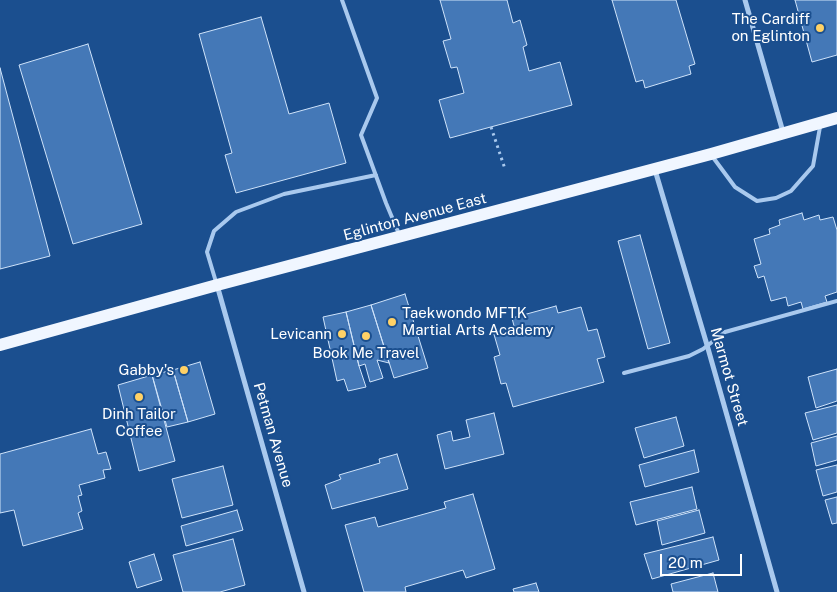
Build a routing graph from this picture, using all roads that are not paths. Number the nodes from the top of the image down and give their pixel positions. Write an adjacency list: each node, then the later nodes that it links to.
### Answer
1 (342, 0): 8 (lane)
2 (745, 0): 5 (street)
3 (837, 118): 4 (main road, Eglinton Avenue East)
4 (821, 122): 5 (main road, Eglinton Avenue East); 6 (lane)
5 (783, 133): 6 (main road, Eglinton Avenue East)
6 (710, 154): 7 (main road, Eglinton Avenue East)
7 (654, 169): 9 (main road, Eglinton Avenue East); 13 (street, Marmot Street)
8 (376, 175): 9 (lane); 10 (lane)
9 (400, 237): 10 (main road, Eglinton Avenue East)
10 (216, 284): 12 (main road, Eglinton Avenue East); 15 (street, Petman Avenue)
11 (837, 301): 13 (lane)
12 (0, 345)
13 (707, 345): 14 (lane); 16 (street, Marmot Street)
14 (624, 373)
15 (304, 592)
16 (776, 592)

